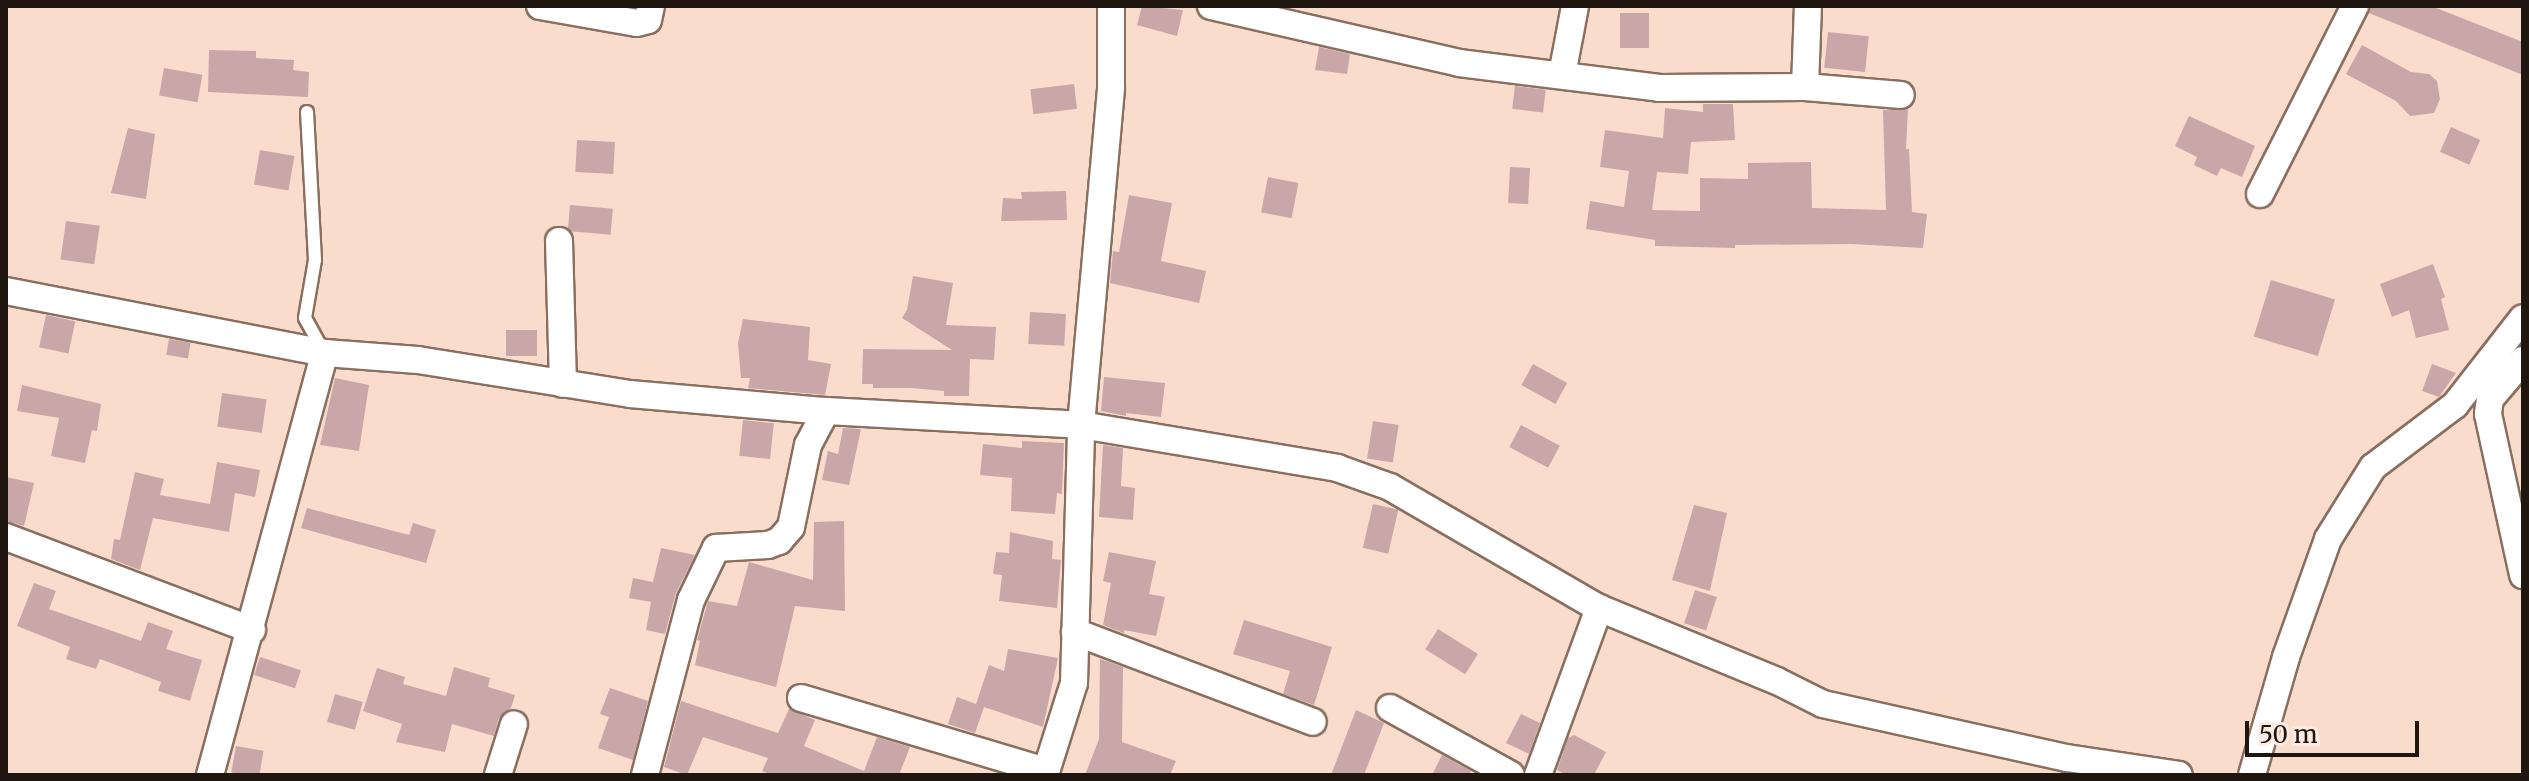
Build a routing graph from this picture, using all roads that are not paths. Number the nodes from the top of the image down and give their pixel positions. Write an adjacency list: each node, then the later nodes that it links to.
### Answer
1 (540, 6): 2 (street)
2 (651, 6)
3 (1111, 6): 20 (street)
4 (1211, 6): 8 (street)
5 (1575, 6): 8 (street)
6 (1808, 6): 9 (street)
7 (2355, 6): 12 (street)
8 (1562, 75): 9 (street)
9 (1805, 87): 10 (street)
10 (1901, 95)
11 (307, 112): 16 (lane)
12 (2260, 194)
13 (559, 241): 18 (street)
14 (6, 291): 16 (street)
15 (2523, 318): 38 (street)
16 (325, 353): 18 (street); 24 (street)
17 (2523, 360): 22 (street)
18 (563, 384): 19 (street)
19 (826, 411): 20 (street); 34 (street)
20 (1081, 425): 23 (street); 25 (street)
21 (6, 537): 24 (street)
22 (2523, 575)
23 (1599, 608): 30 (street); 36 (street)
24 (252, 630): 32 (street)
25 (1075, 632): 28 (street); 31 (street)
26 (801, 698): 31 (street)
27 (1390, 708): 35 (street)
28 (1313, 722)
29 (514, 724): 33 (street)
30 (2061, 766): 37 (street)
31 (1046, 773)
32 (210, 775)
33 (498, 775)
34 (645, 775)
35 (1511, 775)
36 (1538, 775)
37 (2179, 775)
38 (2252, 775)

